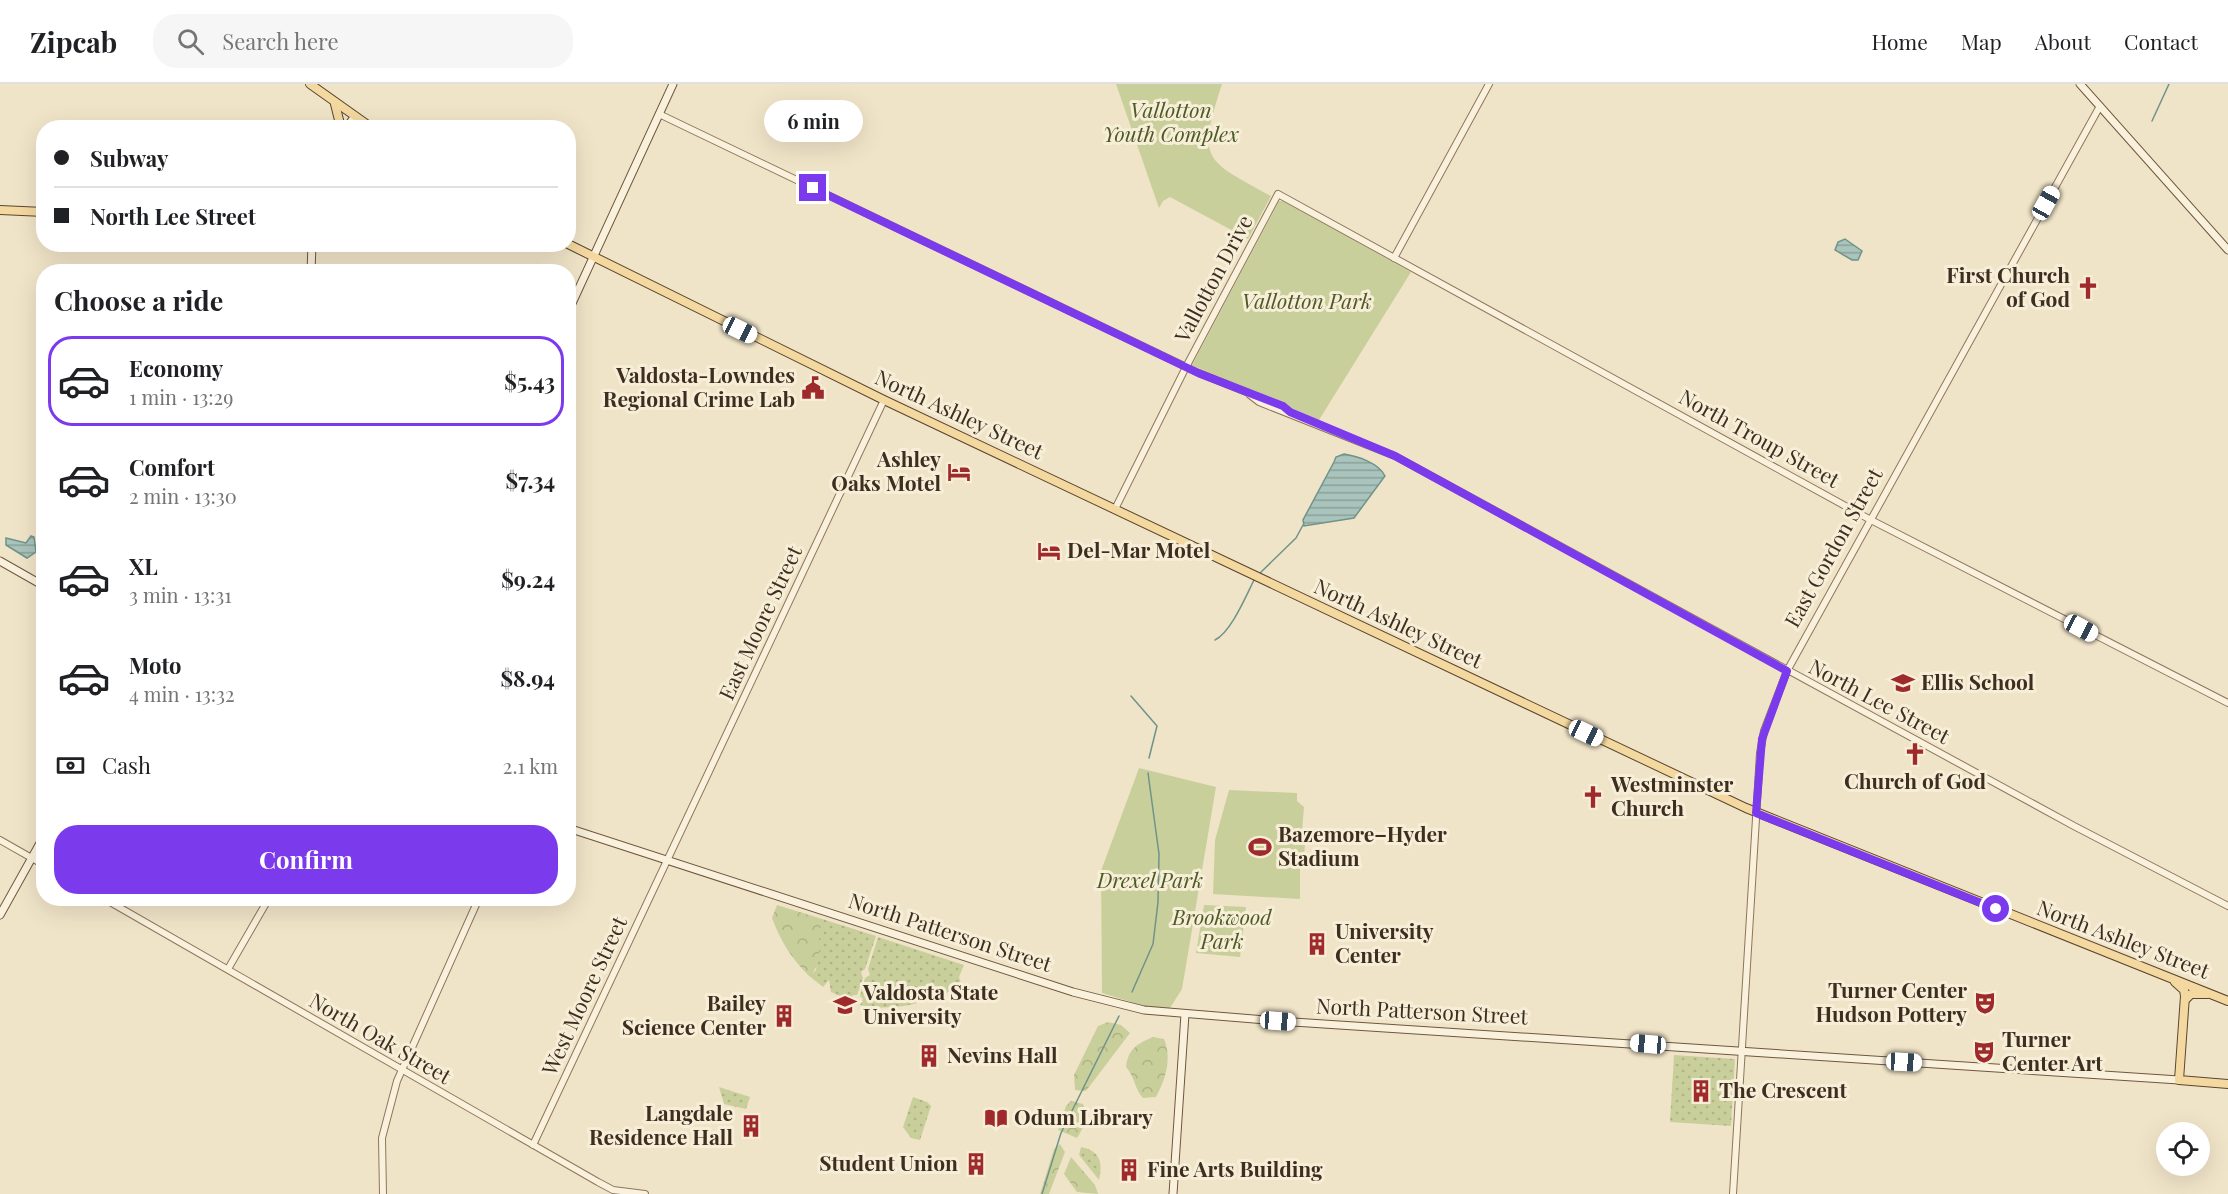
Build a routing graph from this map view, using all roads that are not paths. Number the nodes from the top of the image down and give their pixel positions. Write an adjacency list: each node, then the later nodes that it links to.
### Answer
1 (310, 84): 5 (main road)
2 (673, 84): 7 (main road)
3 (1489, 84): 18 (street)
4 (2080, 84): 6 (main road)
5 (333, 100): 8 (main road); 9 (main road)
6 (2100, 106): 16 (main road); 23 (street, East Gordon Street)
7 (659, 114): 17 (main road); 20 (street, North Lee Street)
8 (355, 116): 10 (main road); 11 (main road)
9 (340, 120)
10 (352, 120)
11 (361, 120)
12 (1278, 194): 18 (street, North Troup Street); 20 (street, Vallotton Drive)
13 (0, 210): 14 (main road)
14 (36, 212)
15 (576, 247): 17 (main road, North Ashley Street)
16 (2228, 250)
17 (594, 257): 19 (main road); 21 (main road, North Ashley Street)
18 (1394, 258): 23 (street, North Troup Street)
19 (576, 295)
20 (1186, 367): 22 (street, Vallotton Drive); 26 (street, North Lee Street)
21 (884, 400): 22 (main road, North Ashley Street); 33 (street, East Moore Street)
22 (1116, 509): 28 (main road, North Ashley Street)
23 (1869, 519): 26 (street, East Gordon Street); 27 (street, North Troup Street)
24 (0, 561): 25 (main road)
25 (36, 581)
26 (1787, 671): 28 (street, East Gordon Street); 38 (street, North Lee Street)
27 (2228, 703)
28 (1756, 813): 41 (main road, North Ashley Street); 46 (street, East Gordon Street)
29 (576, 831): 33 (main road, North Patterson Street)
30 (0, 840): 32 (street)
31 (36, 853): 32 (main road)
32 (33, 859): 34 (street); 39 (main road)
33 (667, 860): 45 (main road, North Patterson Street); 50 (street, West Moore Street)
34 (36, 861)
35 (117, 906): 40 (street, North Oak Street)
36 (264, 906): 40 (street)
37 (475, 906): 47 (street)
38 (2228, 906)
39 (0, 915)
40 (228, 969): 47 (street, North Oak Street)
41 (2175, 981): 42 (main road, North Ashley Street); 43 (main road)
42 (2212, 994): 43 (main road); 44 (main road, North Ashley Street)
43 (2185, 1000): 48 (main road)
44 (2228, 1001)
45 (1185, 1014): 46 (main road, North Patterson Street); 54 (main road)
46 (1742, 1051): 48 (main road, North Patterson Street); 55 (street, East Gordon Street)
47 (402, 1068): 50 (street, North Oak Street); 52 (street)
48 (2179, 1080): 49 (main road, North Patterson Street)
49 (2228, 1084)
50 (533, 1145): 51 (street, North Oak Street)
51 (611, 1192): 53 (street, North Oak Street)
52 (383, 1194)
53 (645, 1194)
54 (1173, 1194)
55 (1733, 1194)

